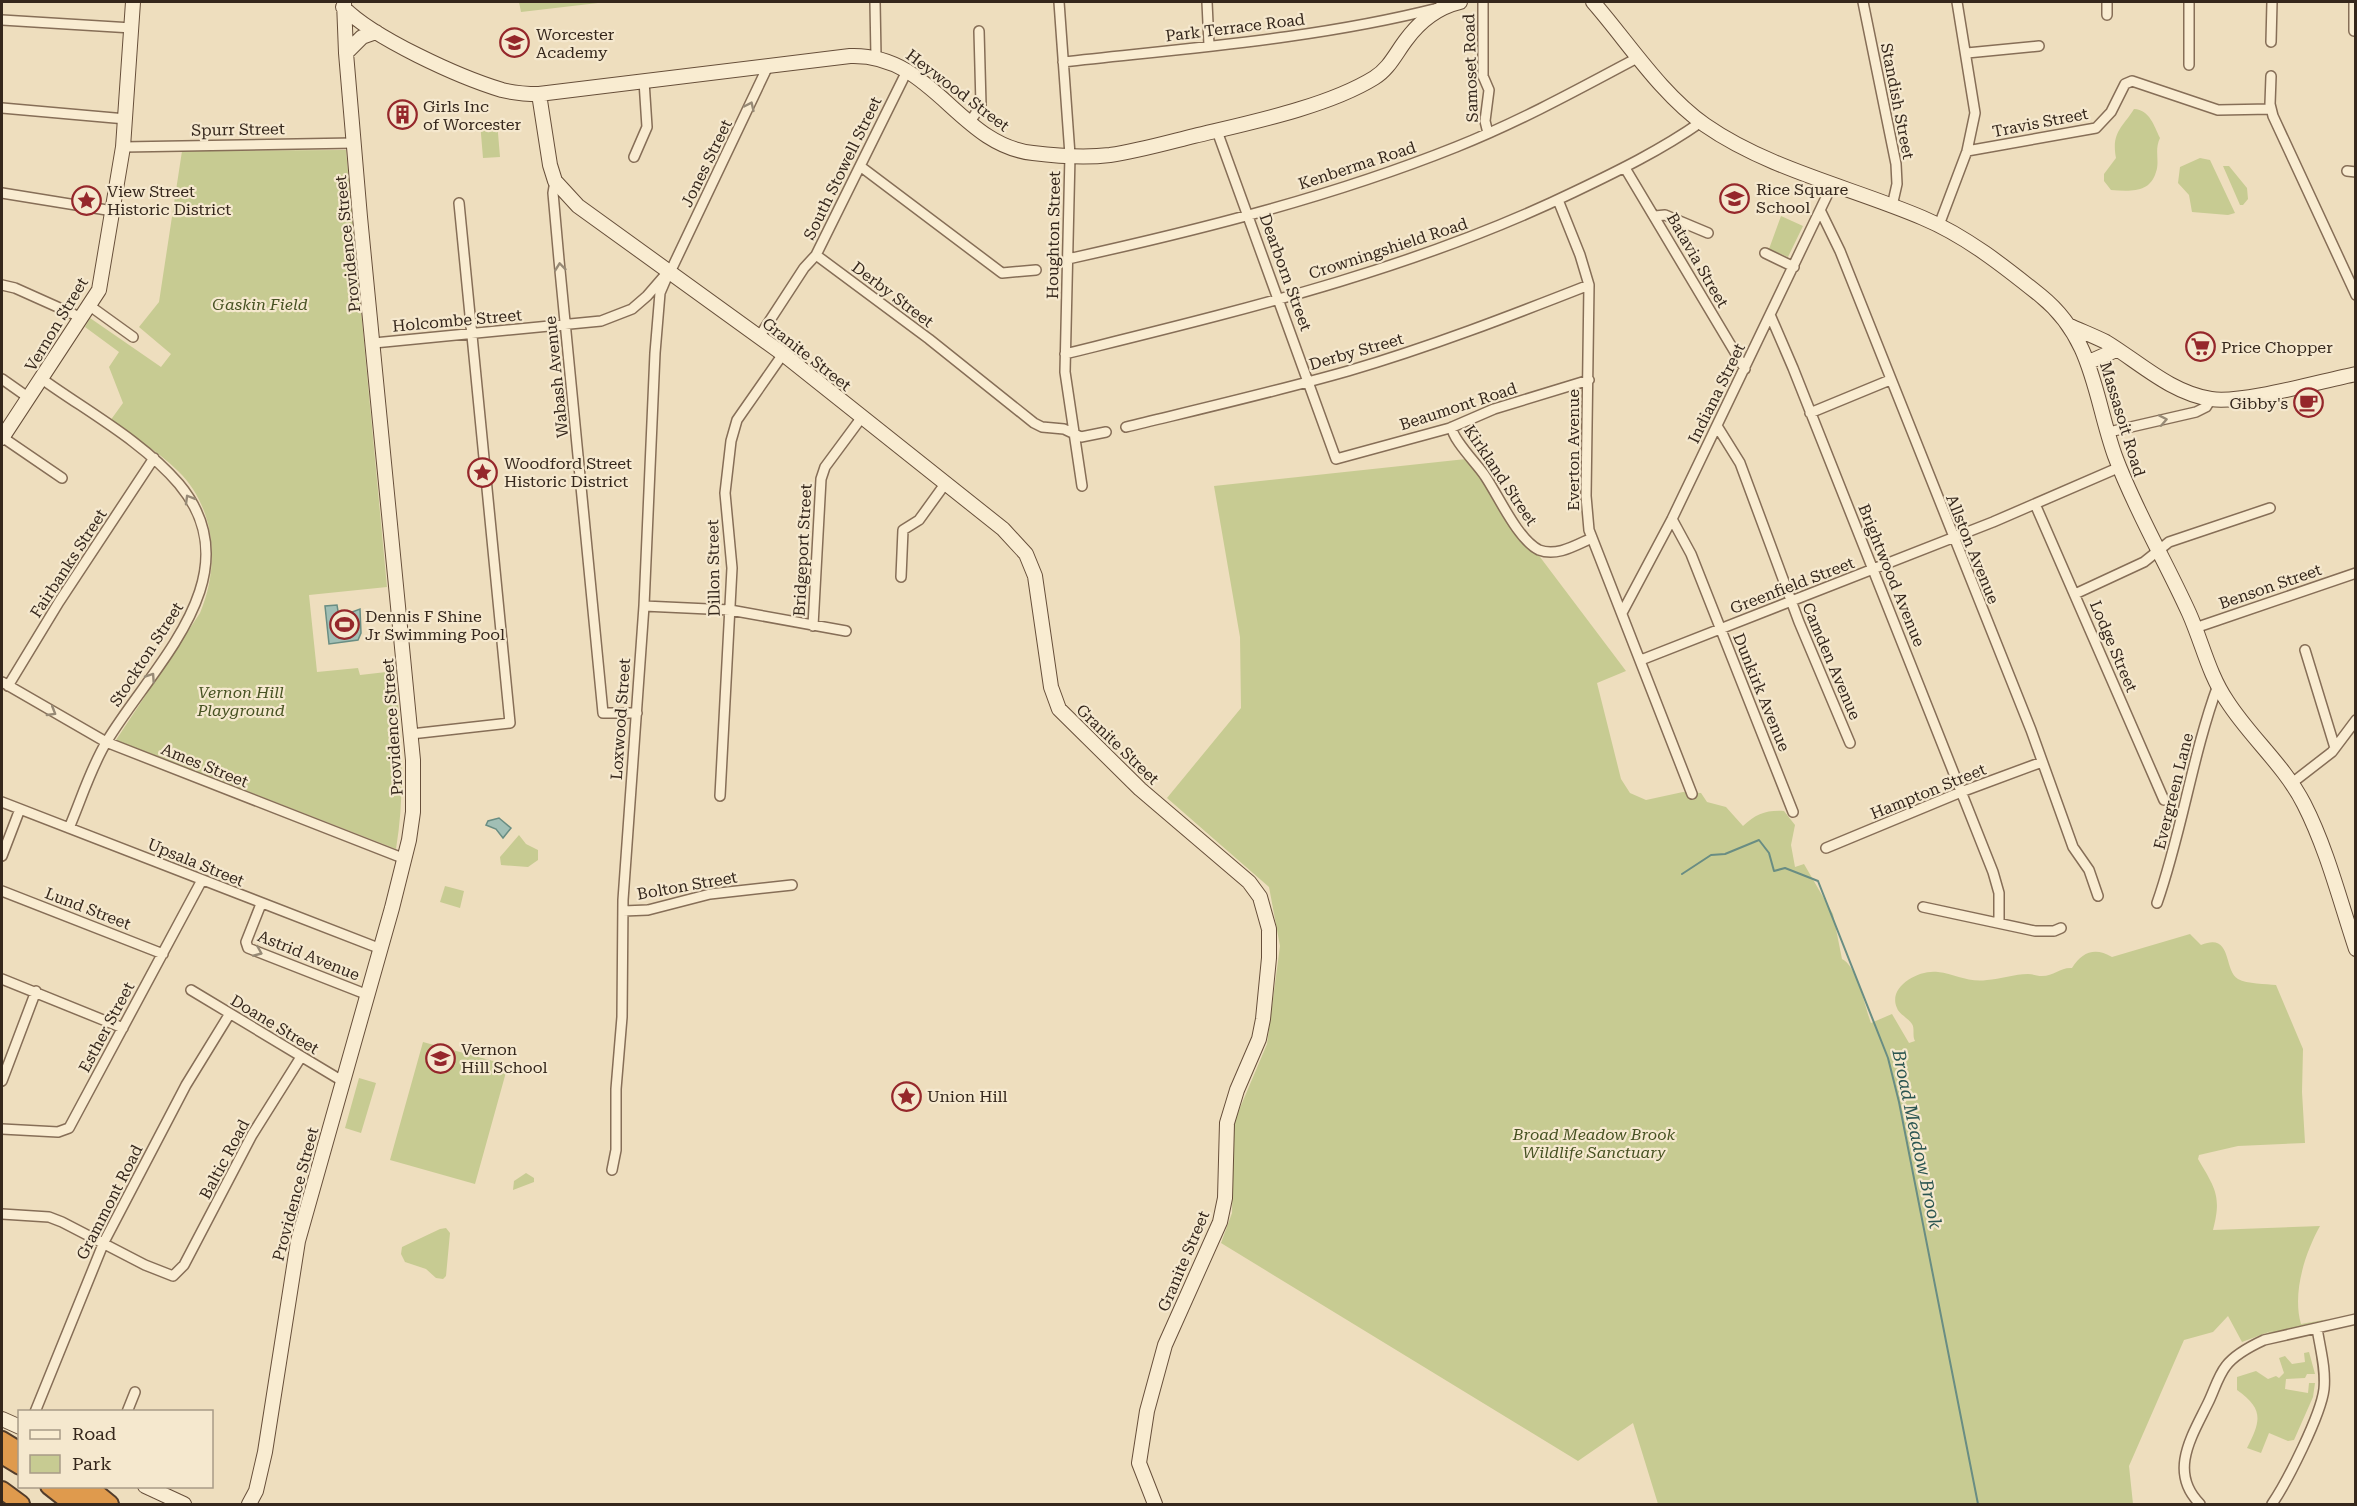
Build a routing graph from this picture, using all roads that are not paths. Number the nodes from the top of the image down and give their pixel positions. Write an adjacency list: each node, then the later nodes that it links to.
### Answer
1 (133, 2): 18 (street, Vernon Street)
2 (875, 2): 27 (street)
3 (1059, 2): 29 (street, Houghton Street)
4 (1207, 2): 23 (street)
5 (1460, 2): 15 (street, Heywood Street)
6 (1483, 2): 42 (street, Samoset Road)
7 (1593, 2): 28 (street, Massasoit Road)
8 (1863, 2): 55 (street, Standish Street)
9 (1957, 2): 26 (street)
10 (2107, 2): 16 (street)
11 (2189, 2): 30 (street)
12 (2272, 2): 22 (street)
13 (2354, 2): 20 (street)
14 (342, 4): 21 (street, Heywood Street); 25 (street, Providence Street)
15 (1444, 6): 23 (street, Park Terrace Road); 41 (street, Heywood Street)
16 (2107, 15)
17 (2, 20): 18 (street)
18 (132, 28): 38 (street, Vernon Street)
19 (979, 31): 39 (street)
20 (2354, 31)
21 (376, 32): 25 (street); 35 (street, Heywood Street)
22 (2271, 42)
23 (1209, 45): 29 (street, Park Terrace Road)
24 (2039, 46): 26 (street)
25 (346, 53): 43 (street, Providence Street)
26 (1966, 53): 45 (street)
27 (876, 57): 31 (street, Heywood Street); 32 (street, Heywood Street)
28 (1639, 57): 40 (street, Massasoit Road); 42 (street, Kenberma Road)
29 (1063, 62): 46 (street, Houghton Street)
30 (2189, 65)
31 (768, 66): 34 (street, Heywood Street); 67 (street, Jones Street, one-way to 31)
32 (908, 69): 39 (street, Heywood Street); 48 (street, South Stowell Street)
33 (2271, 76): 37 (street)
34 (644, 81): 35 (street, Heywood Street); 47 (street)
35 (539, 94): 50 (street, Granite Street)
36 (2, 108): 38 (street)
37 (2271, 109): 45 (street, Travis Street); 70 (street)
38 (126, 119): 44 (street, Vernon Street)
39 (970, 122): 46 (street, Heywood Street)
40 (1701, 122): 49 (street, Crowningshield Road); 51 (street, Massasoit Road)
41 (1217, 131): 46 (street, Heywood Street); 58 (street, Dearborn Street)
42 (1488, 133): 58 (street, Kenberma Road)
43 (354, 143): 44 (street, Spurr Street); 79 (street, Providence Street)
44 (123, 147): 56 (street, Vernon Street)
45 (1967, 151): 60 (street)
46 (1070, 155): 64 (street, Houghton Street)
47 (634, 157)
48 (860, 166): 63 (street, South Stowell Street); 66 (street)
49 (1625, 168): 53 (street, Crowningshield Road); 59 (street, Batavia Street)
50 (555, 181): 67 (street, Granite Street); 74 (street, Wabash Avenue, one-way to 50)
51 (1833, 183): 55 (street, Massasoit Road); 57 (street, Indiana Street)
52 (2, 193): 56 (street)
53 (1558, 200): 69 (street, Everton Avenue); 71 (street, Crowningshield Road)
54 (459, 203): 76 (street)
55 (1892, 206): 60 (street, Massasoit Road)
56 (113, 211): 72 (street, Vernon Street)
57 (1821, 212): 65 (street, Indiana Street); 89 (street, Allston Avenue)
58 (1249, 214): 64 (street, Kenberma Road); 71 (street, Dearborn Street)
59 (1655, 216): 61 (street); 84 (street, Batavia Street)
60 (1940, 225): 75 (street, Massasoit Road)
61 (1708, 233)
62 (1765, 253): 65 (street)
63 (816, 255): 78 (street, South Stowell Street); 100 (street, Derby Street)
64 (1068, 259): 82 (street, Houghton Street)
65 (1794, 267): 73 (street, Indiana Street)
66 (1036, 270)
67 (669, 272): 74 (street, Holcombe Street); 78 (street, Granite Street); 119 (street, Loxwood Street)
68 (2, 285): 72 (street)
69 (1589, 285): 88 (street, Everton Avenue); 90 (street, Derby Street)
70 (2355, 295)
71 (1280, 299): 82 (street, Crowningshield Road); 90 (street, Dearborn Street)
72 (86, 312): 77 (street); 87 (street, Vernon Street)
73 (1771, 317): 84 (street, Indiana Street); 93 (street, Brightwood Avenue)
74 (566, 325): 76 (street, Holcombe Street); 130 (street, Wabash Avenue)
75 (2068, 325): 80 (street); 83 (street, Massasoit Road)
76 (471, 334): 79 (street, Holcombe Street); 132 (street)
77 (133, 337)
78 (759, 337): 81 (street, Granite Street)
79 (374, 343): 132 (street, Providence Street)
80 (2112, 347): 83 (street); 92 (street)
81 (783, 354): 94 (street, Granite Street); 120 (street, Dillon Street)
82 (1065, 354): 100 (street, Houghton Street)
83 (2086, 356): 99 (street, Massasoit Road)
84 (1744, 369): 95 (street, Indiana Street)
85 (2355, 374): 92 (street)
86 (2, 379): 91 (street)
87 (42, 379): 91 (street, Vernon Street); 102 (street, Stockton Street)
88 (1589, 380): 97 (street, Beaumont Road); 112 (street, Everton Avenue)
89 (1890, 380): 93 (street); 111 (street, Allston Avenue)
90 (1310, 381): 96 (street, Derby Street); 103 (street, Dearborn Street)
91 (29, 398): 101 (street, Vernon Street)
92 (2211, 399): 99 (street, one-way to 92)
93 (1810, 413): 114 (street, Brightwood Avenue)
94 (862, 417): 106 (street, Granite Street); 122 (street, Bridgeport Street)
95 (1717, 426): 110 (street, Indiana Street); 118 (street, Camden Avenue)
96 (1126, 427)
97 (1452, 427): 103 (street, Beaumont Road); 112 (street, Kirkland Street)
98 (1106, 432): 100 (street, Derby Street)
99 (2109, 432): 104 (street, Massasoit Road)
100 (1074, 434): 107 (street, Houghton Street)
101 (2, 438): 105 (street)
102 (154, 458): 128 (street, Fairbanks Street); 133 (street, Stockton Street, one-way to 102)
103 (1336, 459)
104 (2120, 467): 108 (street, Greenfield Street); 113 (street, Massasoit Road)
105 (62, 478)
106 (945, 484): 116 (street); 201 (street, Granite Street)
107 (1082, 486)
108 (2035, 504): 111 (street, Greenfield Street); 117 (street, Lodge Street)
109 (2270, 508): 113 (street)
110 (1672, 519): 121 (street, Indiana Street); 124 (street, Dunkirk Avenue)
111 (1953, 537): 114 (street, Greenfield Street); 136 (street, Allston Avenue)
112 (1592, 538): 121 (street, Everton Avenue)
113 (2158, 550): 117 (street); 123 (street, Massasoit Road)
114 (1873, 569): 118 (street, Greenfield Street); 138 (street, Brightwood Avenue)
115 (2355, 573): 123 (street, Benson Street)
116 (901, 577)
117 (2075, 594): 141 (street, Lodge Street)
118 (1791, 602): 124 (street, Greenfield Street); 134 (street, Camden Avenue)
119 (644, 606): 120 (street); 130 (street, Loxwood Street)
120 (730, 610): 122 (street); 140 (street, Dillon Street)
121 (1622, 613): 127 (street, Everton Avenue)
122 (813, 626): 125 (street)
123 (2195, 628): 129 (street, Massasoit Road)
124 (1721, 629): 127 (street, Greenfield Street); 144 (street, Dunkirk Avenue)
125 (846, 631)
126 (2305, 650): 135 (street)
127 (1641, 660): 139 (street, Everton Avenue)
128 (5, 684): 133 (street, Ames Street, one-way to 133)
129 (2218, 685): 137 (street, Massasoit Road); 153 (street, Evergreen Lane)
130 (637, 713): 156 (street, Loxwood Street)
131 (2355, 720): 135 (street)
132 (411, 734): 148 (street, Providence Street)
133 (106, 742): 145 (street, Stockton Street); 148 (street, Ames Street)
134 (1850, 743)
135 (2335, 748): 137 (street)
136 (2042, 762): 138 (street, Hampton Street); 152 (street, Allston Avenue)
137 (2292, 783): 160 (street, Massasoit Road)
138 (1961, 792): 146 (street, Hampton Street); 157 (street, Brightwood Avenue)
139 (1692, 794)
140 (720, 796)
141 (2164, 800)
142 (2, 802): 143 (street, Upsala Street)
143 (20, 809): 145 (street, Upsala Street); 147 (street)
144 (1793, 812)
145 (69, 828): 149 (street, Upsala Street)
146 (1826, 848)
147 (2, 856)
148 (405, 860): 159 (street, Providence Street)
149 (202, 880): 154 (street, Upsala Street); 161 (street, Esther Street)
150 (792, 885): 156 (street, Bolton Street)
151 (2, 891): 161 (street, Lund Street)
152 (2098, 896)
153 (2157, 903)
154 (261, 904): 159 (street, Upsala Street); 165 (street, Astrid Avenue, one-way to 165)
155 (1923, 908): 157 (street)
156 (623, 911): 173 (street, Loxwood Street)
157 (1998, 922): 158 (street)
158 (2061, 928)
159 (381, 949): 165 (street, Providence Street)
160 (2355, 949)
161 (163, 954): 167 (street, Esther Street)
162 (2, 979): 164 (street)
163 (191, 990): 166 (street, Doane Street)
164 (36, 991): 167 (street); 169 (street)
165 (368, 995): 171 (street, Providence Street)
166 (229, 1015): 168 (street, Doane Street); 175 (street, Grammont Road)
167 (123, 1028): 172 (street, Esther Street)
168 (301, 1058): 171 (street, Doane Street); 175 (street, Baltic Road)
169 (4, 1067): 170 (street)
170 (2, 1081)
171 (344, 1082): 194 (street, Providence Street)
172 (2, 1129)
173 (612, 1170)
174 (2, 1214): 175 (street)
175 (104, 1242): 179 (street, Grammont Road)
176 (2355, 1319): 177 (street)
177 (2317, 1328): 202 (street); 203 (street)
178 (135, 1392): 180 (street)
179 (36, 1410)
180 (127, 1410)
181 (2, 1419): 182 (street)
182 (18, 1426)
183 (2, 1431): 185 (highway)
184 (2, 1440): 186 (highway)
185 (18, 1440)
186 (18, 1450)
187 (2, 1455): 188 (highway)
188 (18, 1465)
189 (52, 1488): 197 (highway)
190 (72, 1488): 198 (highway)
191 (90, 1488): 199 (highway)
192 (149, 1488): 195 (street)
193 (2, 1490): 196 (highway)
194 (257, 1498): 200 (street, Providence Street)
195 (177, 1503)
196 (21, 1504)
197 (72, 1504)
198 (92, 1504)
199 (110, 1504)
200 (249, 1504)
201 (1155, 1504)
202 (2200, 1504)
203 (2272, 1504)

